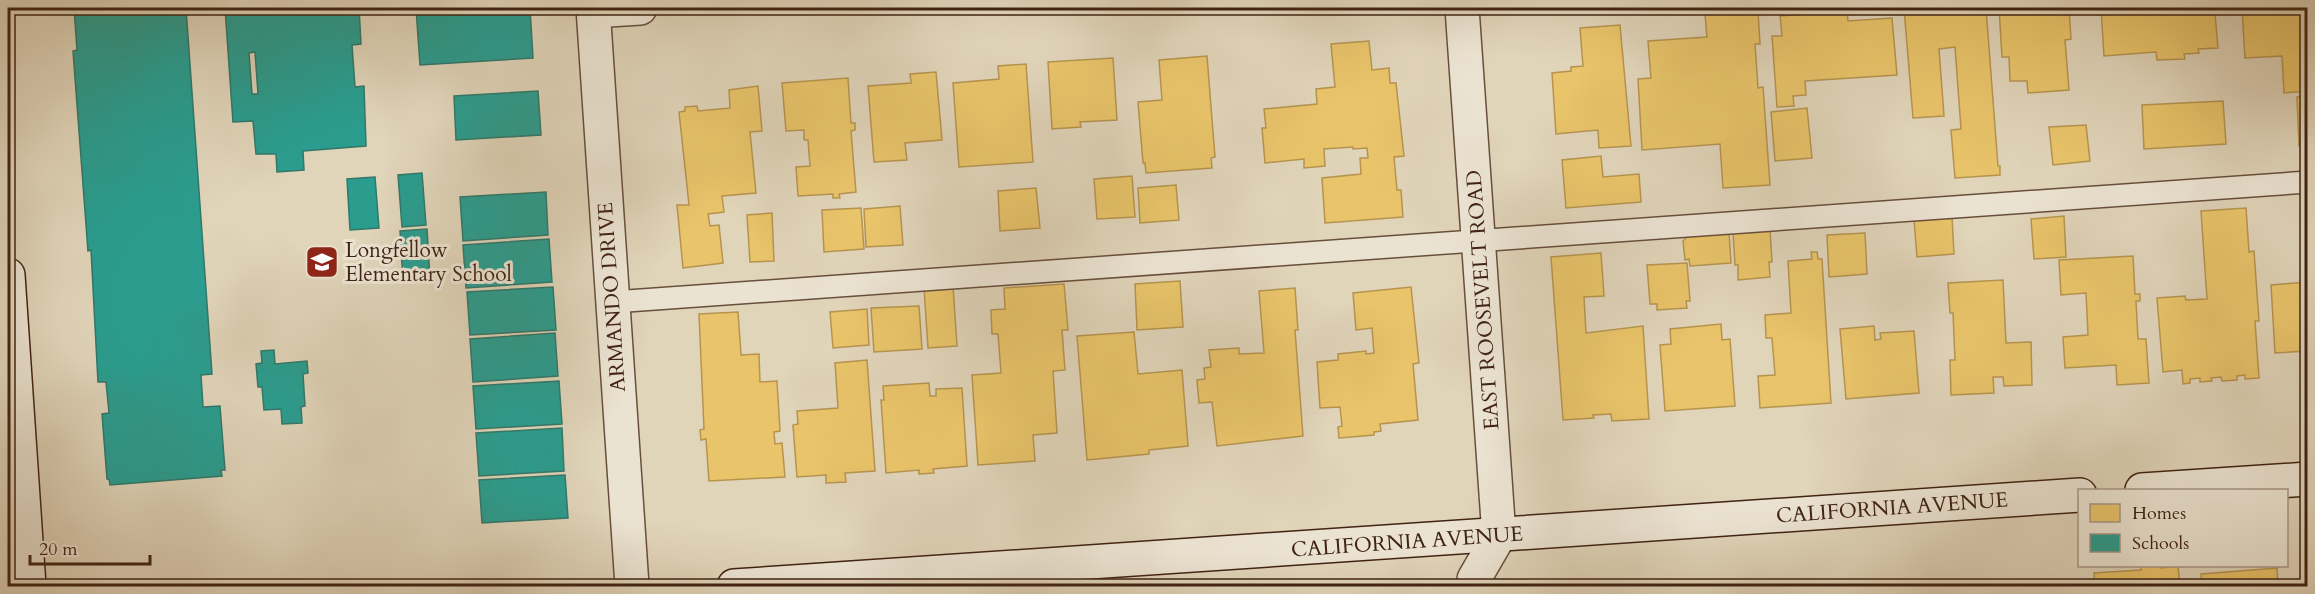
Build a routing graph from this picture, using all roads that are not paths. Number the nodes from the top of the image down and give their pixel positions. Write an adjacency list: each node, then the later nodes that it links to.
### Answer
1 (640, 8): 3 (street)
2 (1462, 8): 5 (street, EAST ROOSEVELT ROAD)
3 (593, 9): 7 (street, ARMANDO DRIVE)
4 (2307, 182): 5 (lane)
5 (1478, 240): 7 (lane); 11 (street, EAST ROOSEVELT ROAD)
6 (8, 275): 12 (street)
7 (613, 302): 13 (street, ARMANDO DRIVE)
8 (2307, 479): 9 (street)
9 (2157, 489)
10 (2078, 495): 11 (street, CALIFORNIA AVENUE)
11 (1499, 536): 14 (street, CALIFORNIA AVENUE); 15 (street)
12 (29, 586)
13 (632, 586)
14 (734, 586)
15 (1475, 586)

